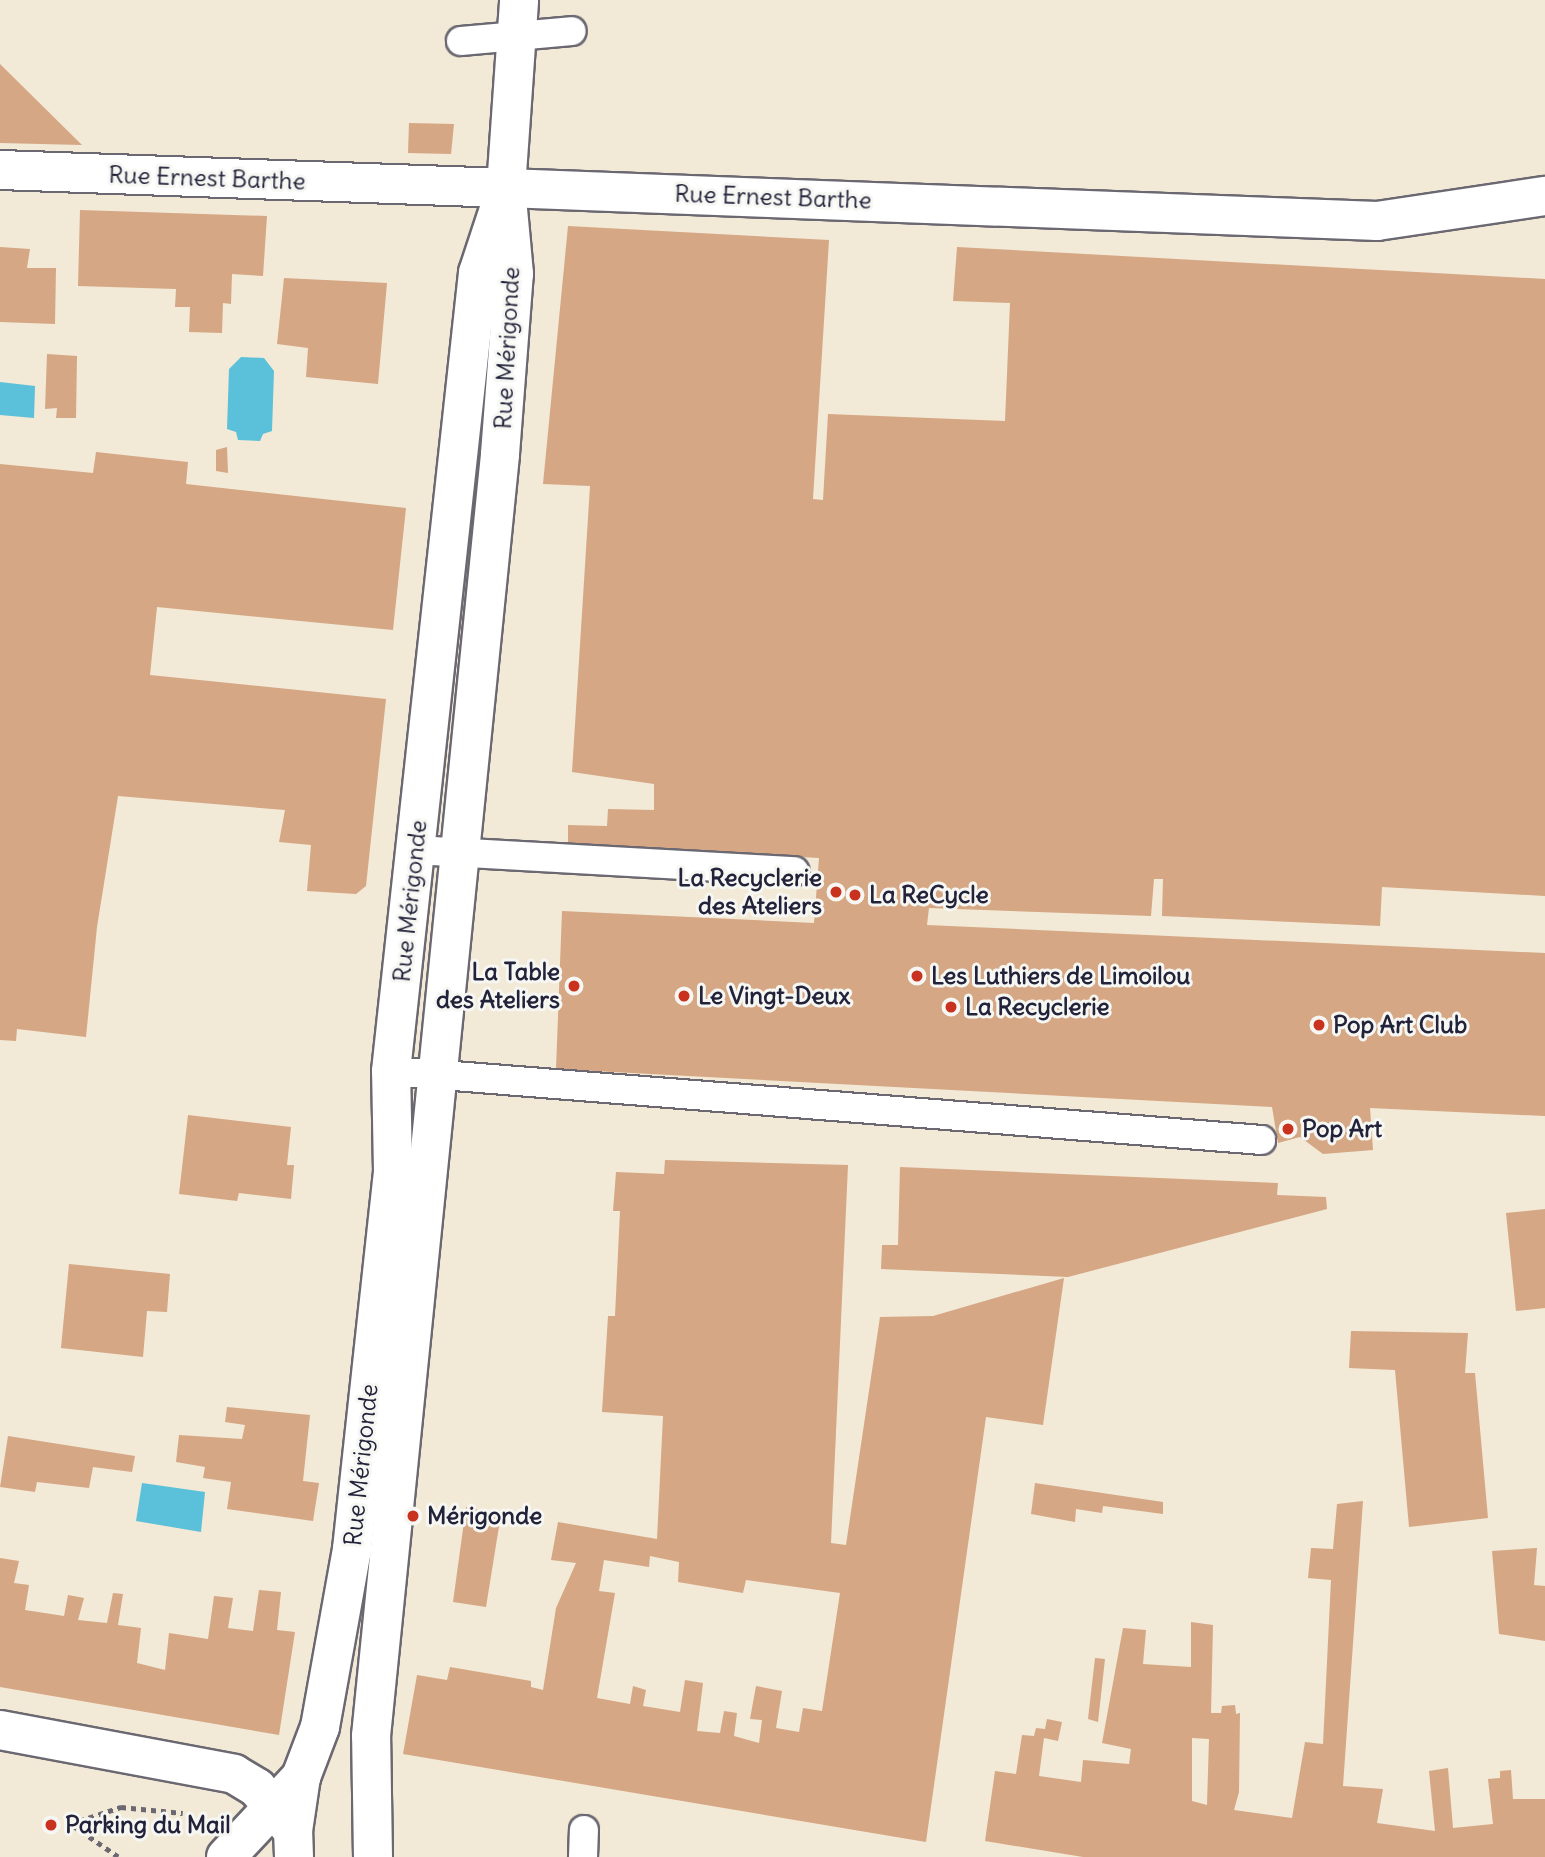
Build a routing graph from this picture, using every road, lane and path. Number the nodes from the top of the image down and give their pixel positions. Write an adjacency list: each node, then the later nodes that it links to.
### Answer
1 (518, 18): 2 (lane); 3 (lane); 5 (street)
2 (572, 31)
3 (461, 41)
4 (0, 170): 5 (street, Rue Ernest Barthe)
5 (506, 188): 6 (street, Rue Ernest Barthe); 7 (street, Rue Mérigonde); 8 (street, Rue Mérigonde)
6 (1545, 196)
7 (415, 850): 8 (lane); 10 (street, Rue Mérigonde)
8 (461, 853): 9 (lane); 11 (street, Rue Mérigonde)
9 (794, 871)
10 (391, 1071): 11 (lane); 15 (street, Rue Mérigonde)
11 (439, 1075): 12 (lane); 18 (street, Rue Mérigonde)
12 (1261, 1140)
13 (0, 1730): 15 (street)
14 (190, 1811): 16 (path)
15 (288, 1832): 17 (street)
16 (118, 1857)
17 (226, 1857)
18 (373, 1857)

